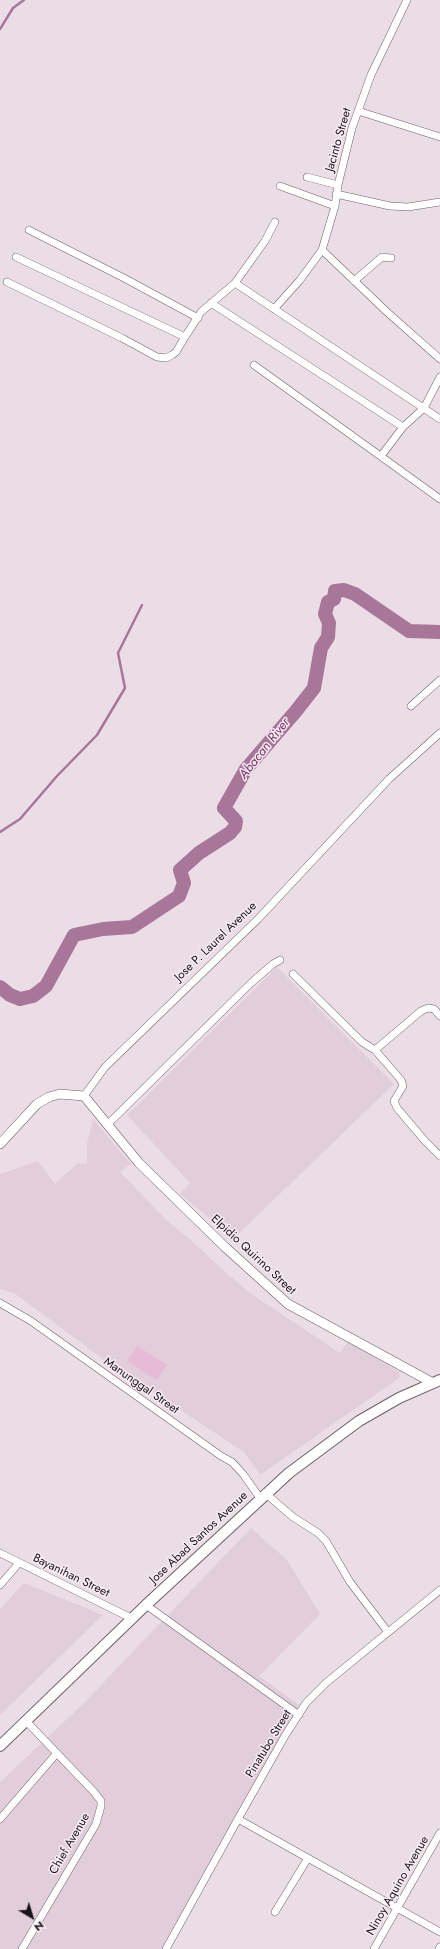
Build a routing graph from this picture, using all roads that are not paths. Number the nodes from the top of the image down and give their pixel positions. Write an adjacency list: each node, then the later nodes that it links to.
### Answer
1 (407, 0): 2 (street, Jacinto Street)
2 (358, 111): 3 (street); 5 (street, Jacinto Street)
3 (440, 137)
4 (307, 177): 5 (street)
5 (338, 185): 7 (street, Jacinto Street)
6 (280, 186): 9 (street)
7 (336, 194): 8 (street); 9 (street, Jacinto Street)
8 (440, 202)
9 (335, 206): 12 (street, Jacinto Street)
10 (275, 222): 17 (street)
11 (30, 230): 20 (street)
12 (322, 250): 15 (street); 19 (street, Jacinto Street)
13 (16, 257): 21 (street)
14 (391, 258): 15 (street)
15 (354, 281): 22 (street)
16 (7, 282): 21 (street)
17 (235, 283): 18 (street); 19 (street)
18 (212, 302): 20 (street); 27 (street)
19 (274, 309): 25 (street)
20 (198, 318): 21 (street)
21 (185, 337)
22 (440, 359)
23 (254, 365): 28 (street)
24 (440, 376): 25 (street)
25 (424, 408): 26 (street); 27 (street)
26 (440, 419)
27 (403, 427): 28 (street)
28 (381, 456): 29 (street)
29 (440, 499)
30 (440, 680): 31 (street)
31 (411, 706)
32 (440, 733): 37 (street, Jose P. Laurel Avenue)
33 (280, 960): 38 (street)
34 (293, 974): 36 (street)
35 (440, 1016): 36 (street)
36 (375, 1050): 40 (street)
37 (84, 1096): 38 (street, Elpidio Quirino Street); 39 (street)
38 (108, 1124): 42 (street, Elpidio Quirino Street)
39 (0, 1144)
40 (440, 1156)
41 (0, 1303): 43 (street, Manunggal Street)
42 (438, 1383): 43 (main road, Jose Abad Santos Avenue)
43 (262, 1496): 48 (main road, Jose Abad Santos Avenue); 50 (street, Manunggal Street)
44 (0, 1553): 45 (street, Bayanihan Street)
45 (19, 1563): 46 (street); 49 (street, Bayanihan Street)
46 (0, 1585)
47 (440, 1590): 50 (street, Pinatubo Street)
48 (146, 1605): 49 (main road, Jose Abad Santos Avenue); 51 (street)
49 (133, 1618): 52 (main road, Jose Abad Santos Avenue)
50 (388, 1632): 51 (street, Pinatubo Street)
51 (299, 1715): 55 (street, Pinatubo Street)
52 (26, 1722): 53 (main road, Jose Abad Santos Avenue); 54 (street, Chief Avenue)
53 (0, 1746)
54 (57, 1753): 56 (street); 62 (street, Chief Avenue)
55 (238, 1818): 58 (street); 63 (street, Pinatubo Street)
56 (0, 1819)
57 (440, 1833): 59 (street, Ninoy Aquino Avenue)
58 (308, 1858): 59 (street); 60 (street)
59 (398, 1908): 61 (street); 64 (street, Ninoy Aquino Avenue)
60 (275, 1912)
61 (440, 1932)
62 (22, 1949)
63 (166, 1949)
64 (374, 1949)

